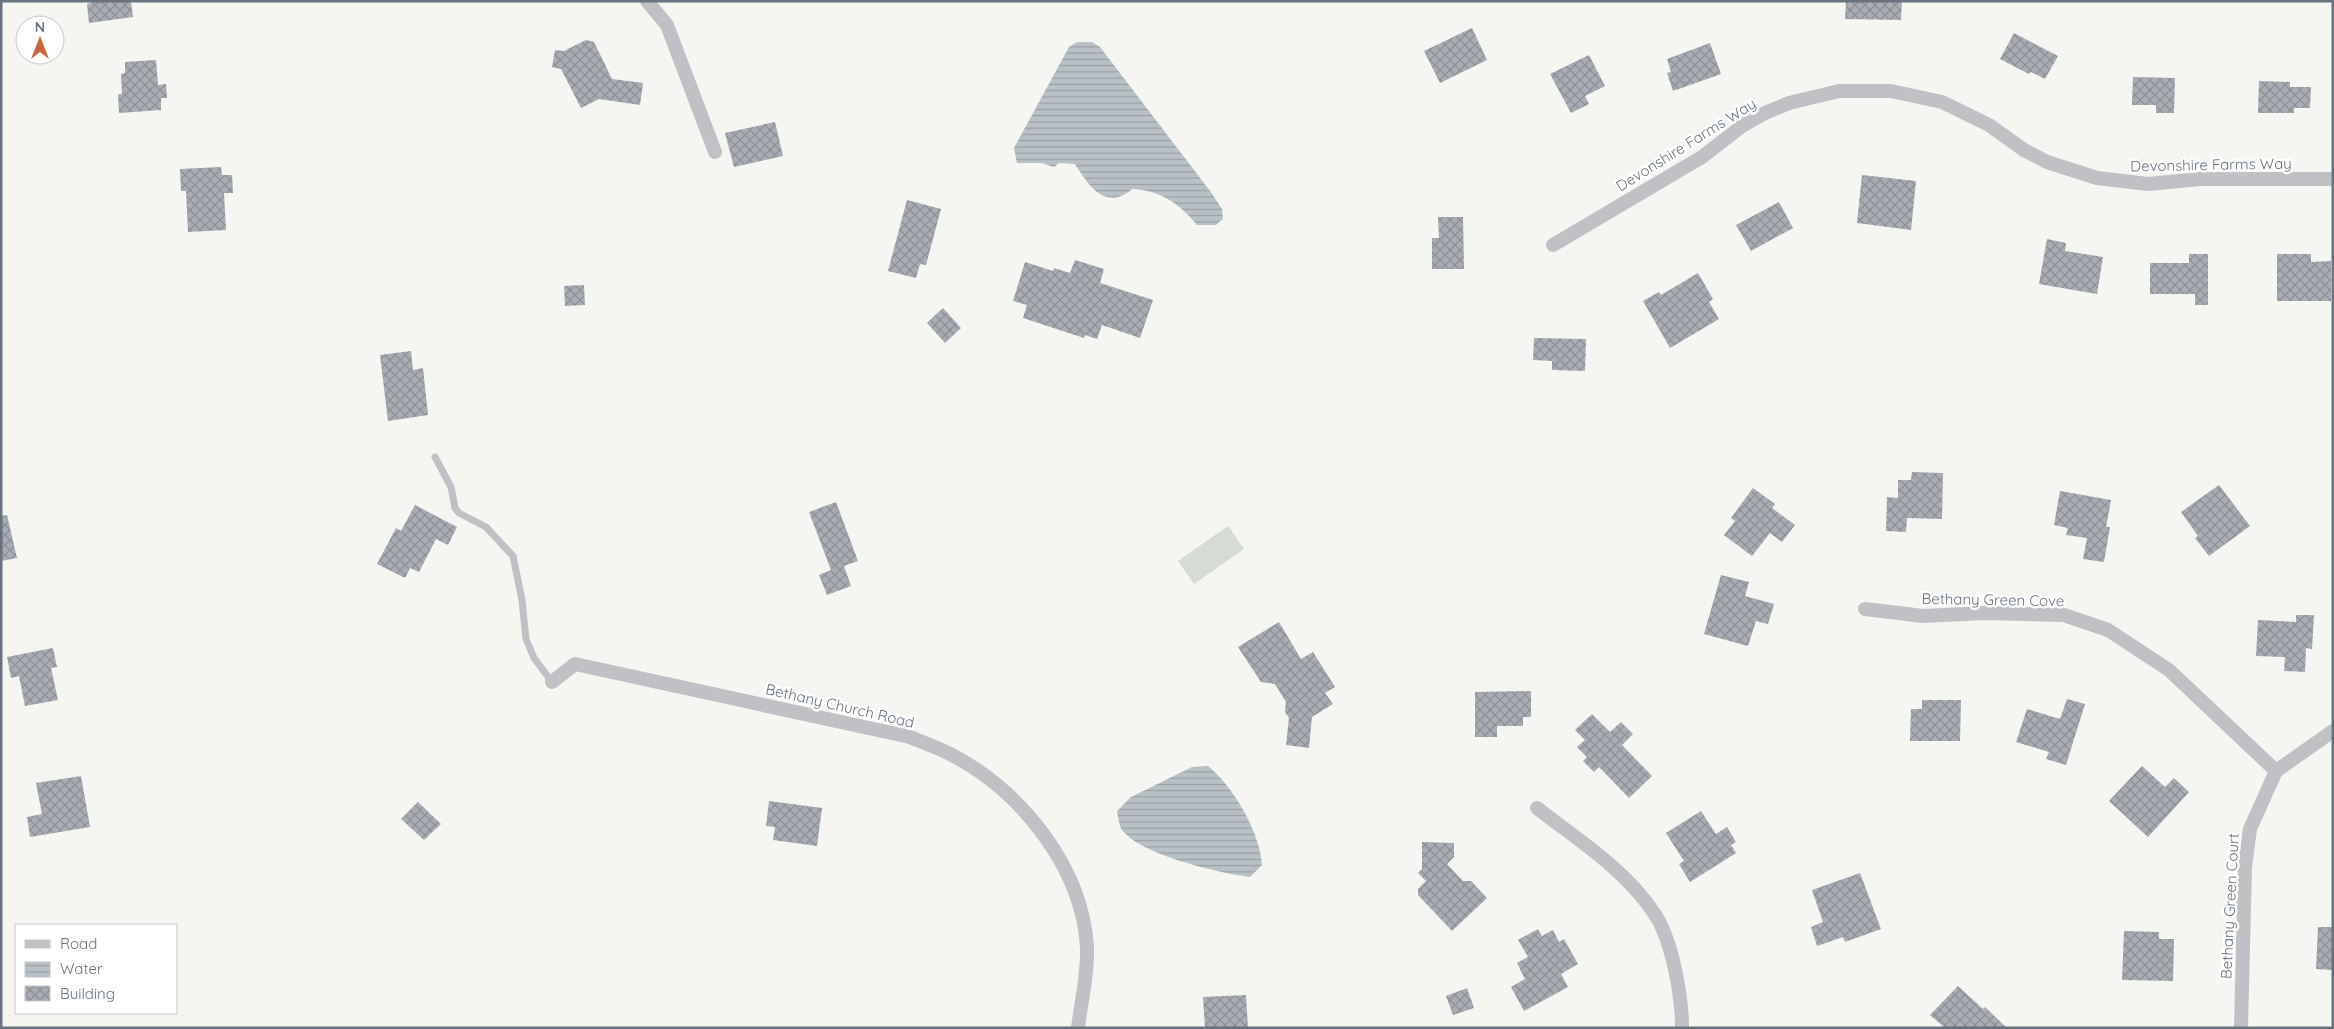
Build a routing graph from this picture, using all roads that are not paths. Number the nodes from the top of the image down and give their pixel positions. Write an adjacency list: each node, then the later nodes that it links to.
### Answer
1 (647, 1): 2 (street)
2 (714, 152)
3 (2333, 179): 4 (street, Devonshire Farms Way)
4 (1553, 245)
5 (435, 457): 7 (lane)
6 (1865, 609): 9 (street, Bethany Green Cove)
7 (552, 682): 11 (street, Bethany Church Road)
8 (2333, 731): 9 (street)
9 (2276, 771): 13 (street, Bethany Green Court)
10 (1537, 808): 12 (street)
11 (1078, 1028)
12 (1682, 1028)
13 (2241, 1028)

